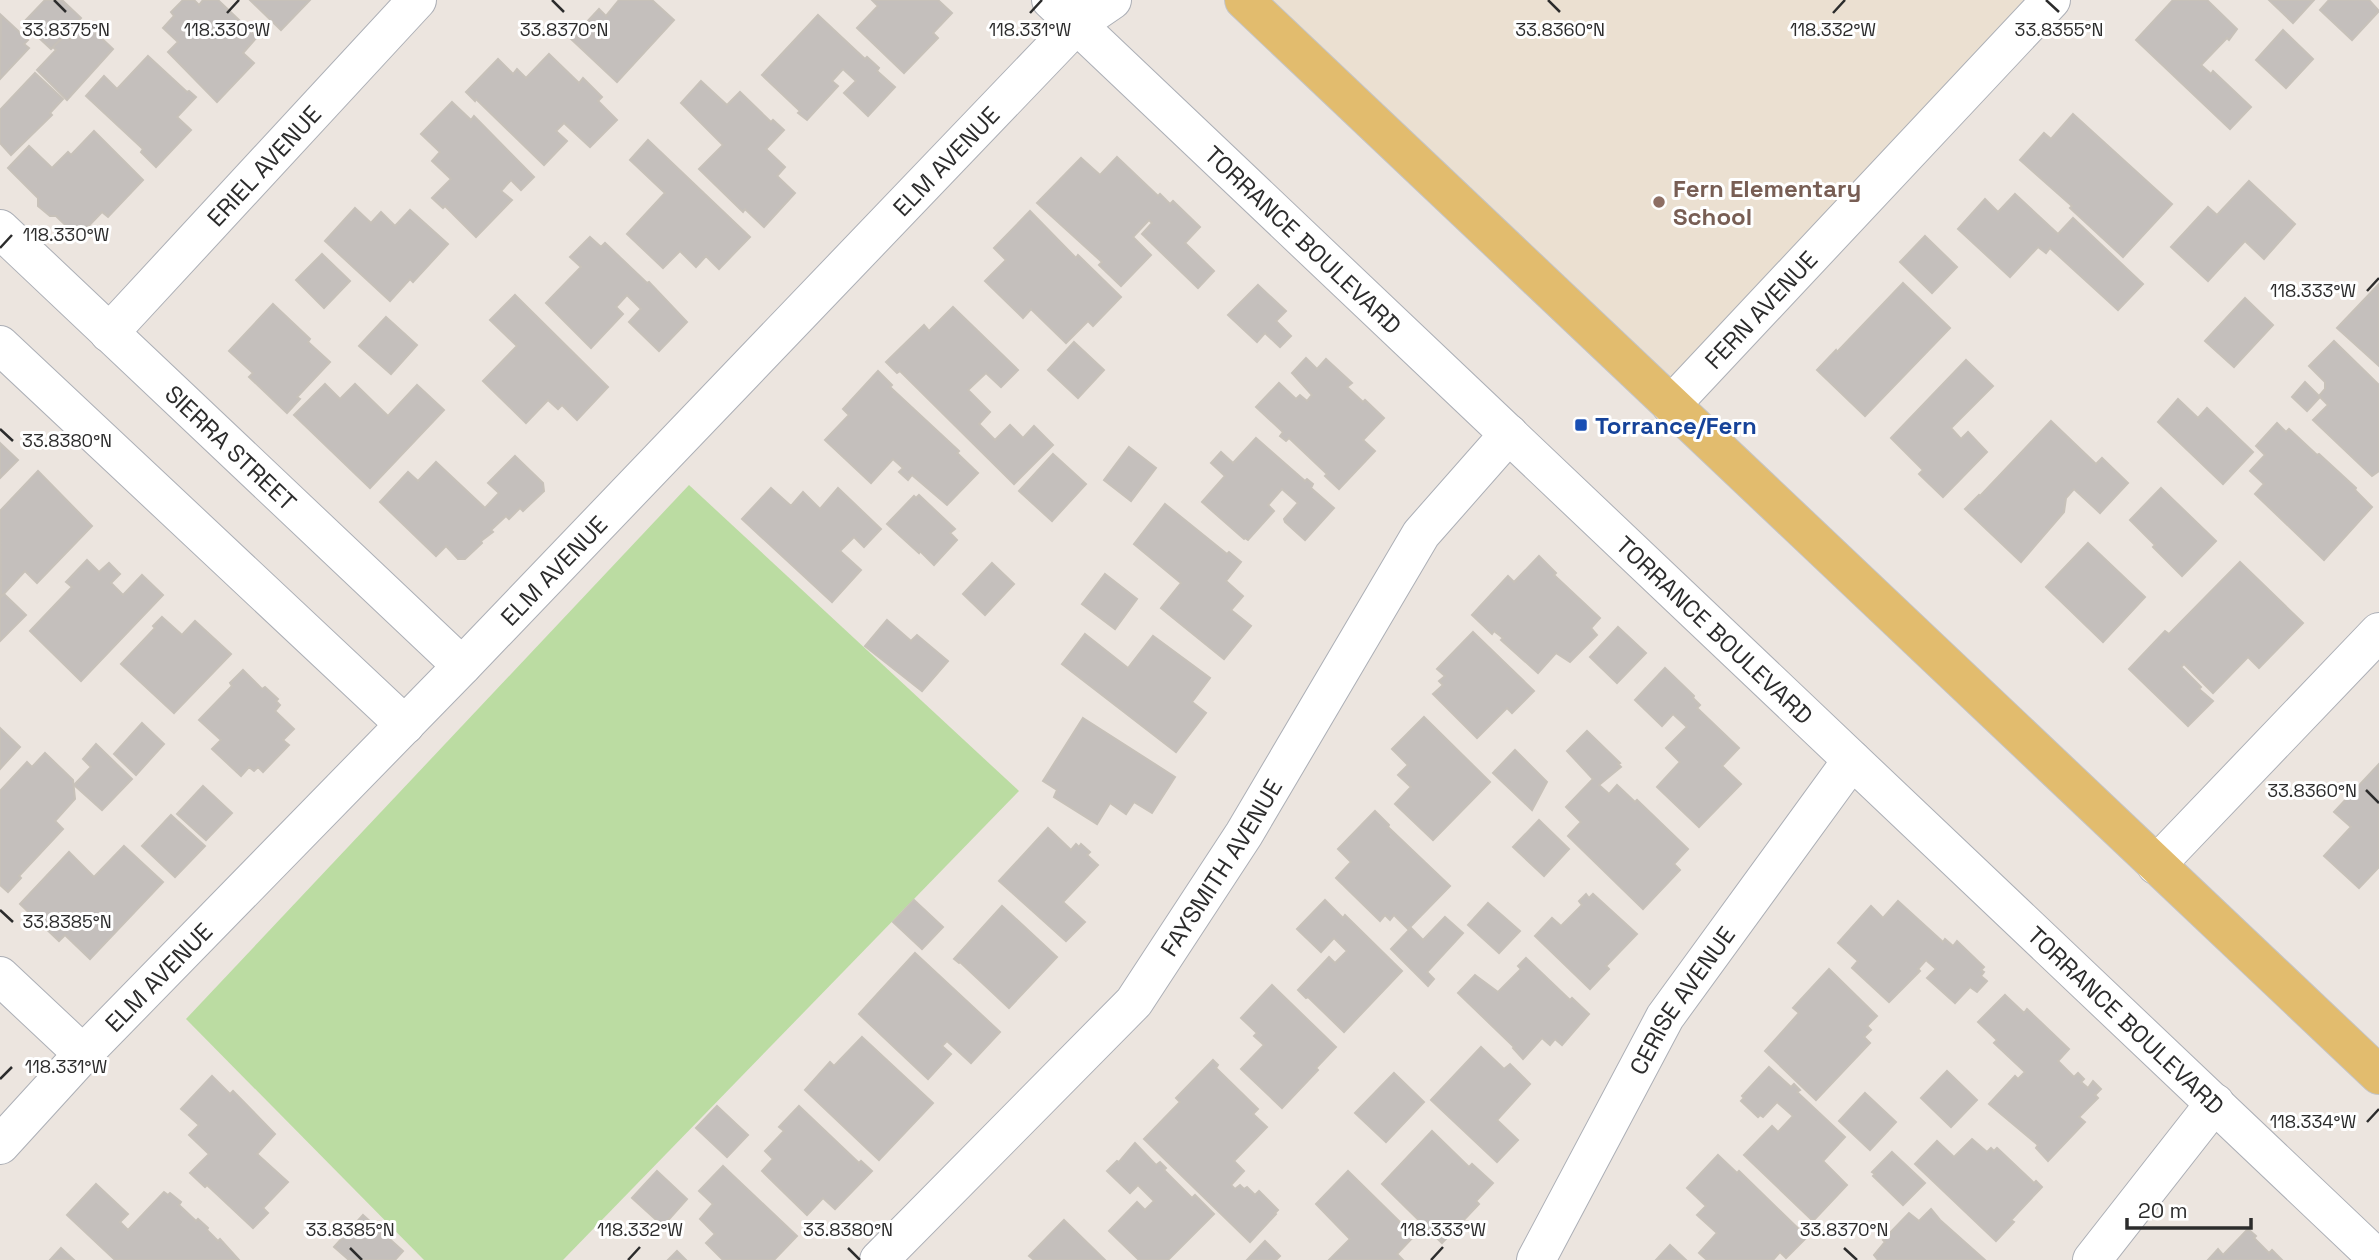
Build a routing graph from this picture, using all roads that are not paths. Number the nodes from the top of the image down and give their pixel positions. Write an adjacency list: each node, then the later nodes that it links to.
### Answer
1 (417, 0): 7 (street, ERIEL AVENUE)
2 (1112, 0): 5 (street, ELM AVENUE)
3 (1244, 0): 9 (main road)
4 (2050, 0): 9 (street, FERN AVENUE)
5 (1064, 12): 10 (street, TORRANCE BOULEVARD); 12 (street, ELM AVENUE)
6 (0, 229): 7 (street, SIERRA STREET)
7 (109, 333): 12 (street, SIERRA STREET)
8 (0, 345): 13 (street)
9 (1671, 405): 15 (main road)
10 (1509, 434): 14 (street, TORRANCE BOULEVARD); 21 (street, FAYSMITH AVENUE)
11 (2379, 632): 15 (street)
12 (462, 666): 13 (street, ELM AVENUE)
13 (405, 725): 17 (street, ELM AVENUE)
14 (1852, 760): 19 (street, TORRANCE BOULEVARD); 22 (street, CERISE AVENUE)
15 (2156, 864): 18 (main road)
16 (0, 976): 17 (street)
17 (83, 1054): 20 (street, ELM AVENUE)
18 (2379, 1075)
19 (2215, 1103): 23 (street); 24 (street, TORRANCE BOULEVARD)
20 (0, 1145)
21 (879, 1260)
22 (1536, 1260)
23 (2092, 1260)
24 (2379, 1260)

